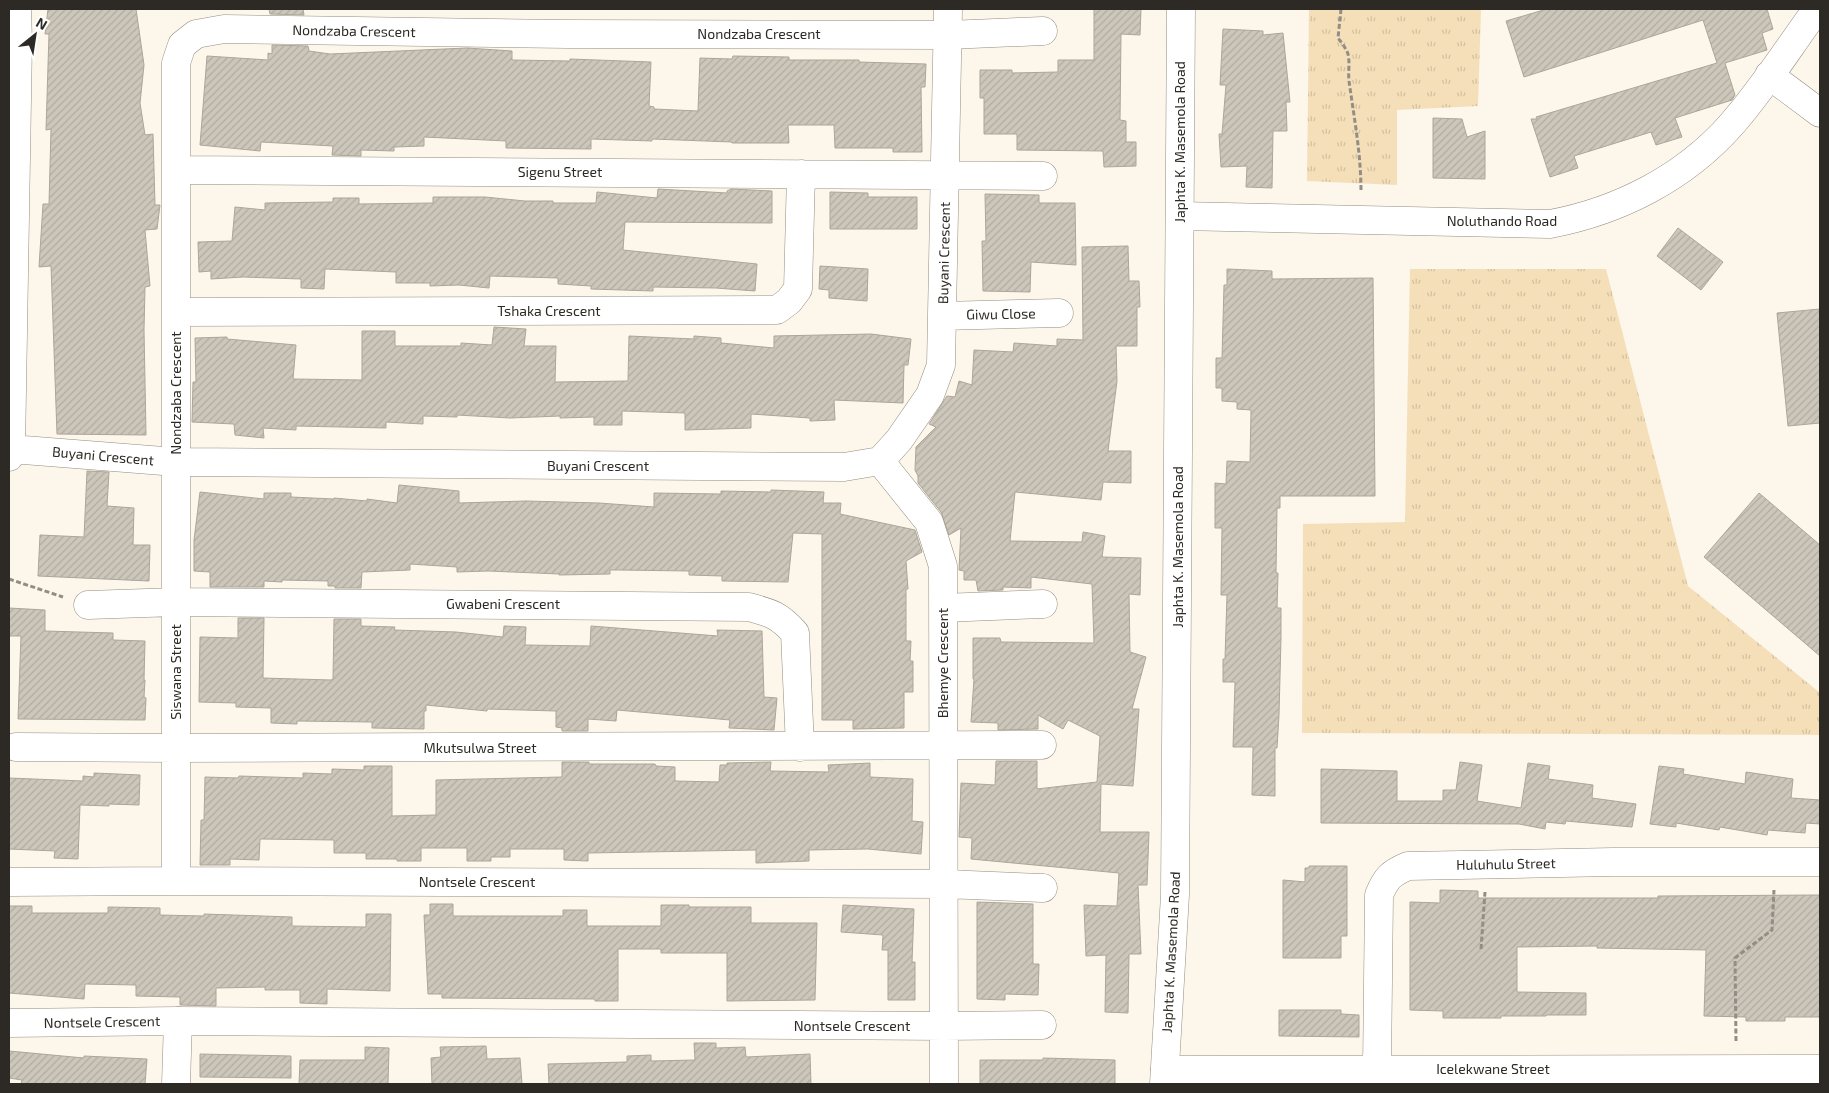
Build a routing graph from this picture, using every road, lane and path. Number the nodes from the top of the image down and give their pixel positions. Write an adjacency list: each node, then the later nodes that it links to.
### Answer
1 (17, 9): 18 (street)
2 (1181, 9): 13 (street, Japhta K. Masemola Road)
3 (1341, 9): 14 (path)
4 (1817, 9): 7 (street, Noluthando Road)
5 (948, 22): 6 (street); 9 (street, Nondzaba Crescent); 11 (street, Buyani Crescent)
6 (1043, 31)
7 (1769, 74): 8 (street); 14 (street, Noluthando Road)
8 (1820, 113)
9 (176, 170): 10 (street, Sigenu Street); 15 (street, Nondzaba Crescent)
10 (801, 174): 11 (street, Sigenu Street); 15 (street, Tshaka Crescent)
11 (945, 175): 12 (street); 17 (street, Buyani Crescent)
12 (1043, 176)
13 (1180, 216): 14 (street, Noluthando Road); 46 (street, Japhta K. Masemola Road)
14 (1361, 220)
15 (176, 312): 19 (street, Nondzaba Crescent)
16 (1059, 313): 17 (street, Giwu Close)
17 (942, 316): 20 (street, Buyani Crescent)
18 (10, 453): 19 (street, Buyani Crescent)
19 (176, 462): 20 (street, Buyani Crescent); 22 (street, Siswana Street)
20 (880, 462): 25 (street, Bhemye Crescent)
21 (9, 579): 24 (path)
22 (176, 602): 24 (street, Gwabeni Crescent); 29 (street, Gwabeni Crescent); 30 (street, Siswana Street)
23 (1043, 604): 25 (street)
24 (88, 605)
25 (943, 608): 26 (street, Bhemye Crescent)
26 (944, 746): 27 (street); 29 (street, Mkutsulwa Street); 36 (street, Bhemye Crescent)
27 (1042, 746)
28 (16, 747): 30 (street, Mkutsulwa Street)
29 (800, 747): 30 (street, Mkutsulwa Street)
30 (176, 748): 34 (street, Siswana Street)
31 (1776, 862): 32 (street, Huluhulu Street); 33 (street, Huluhulu Street); 44 (path)
32 (1820, 862)
33 (1484, 864): 38 (path); 43 (street, Huluhulu Street)
34 (176, 881): 35 (street, Nontsele Crescent); 36 (street, Nontsele Crescent)
35 (9, 882)
36 (945, 884): 37 (street); 42 (street, Bhemye Crescent)
37 (1043, 888)
38 (1481, 949)
39 (178, 1021): 40 (street, Nontsele Crescent); 42 (street, Nontsele Crescent); 47 (street)
40 (9, 1023)
41 (1042, 1025): 42 (street, Nontsele Crescent)
42 (944, 1026): 48 (street, Bhemye Crescent)
43 (1377, 1069): 44 (street, Icelekwane Street); 46 (street, Icelekwane Street)
44 (1736, 1069): 45 (street, Icelekwane Street)
45 (1820, 1069)
46 (1164, 1077)
47 (176, 1084)
48 (944, 1084)

